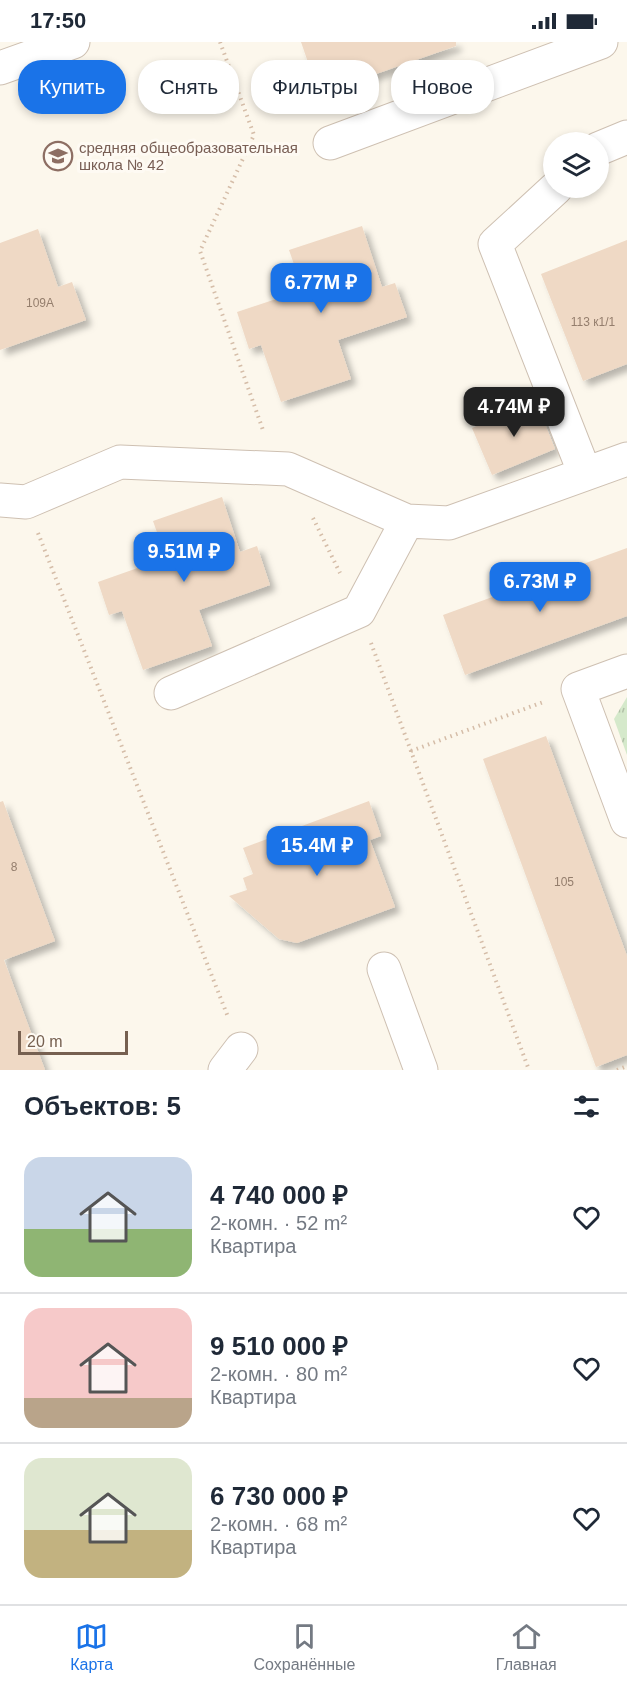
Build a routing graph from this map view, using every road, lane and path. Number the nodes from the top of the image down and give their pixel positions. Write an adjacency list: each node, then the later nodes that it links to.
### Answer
1 (73, 42): 4 (lane)
2 (220, 42): 9 (path)
3 (601, 42): 6 (lane)
4 (0, 68)
5 (627, 137): 7 (lane)
6 (330, 143)
7 (609, 144)
8 (545, 198): 12 (lane)
9 (254, 437)
10 (627, 459): 12 (lane)
11 (288, 469): 13 (lane); 14 (lane); 15 (path)
12 (585, 474): 14 (lane)
13 (13, 501): 22 (path)
14 (406, 521): 15 (lane)
15 (358, 611): 18 (lane); 19 (path)
16 (627, 671): 17 (lane)
17 (578, 689): 19 (path); 20 (lane)
18 (171, 693)
19 (411, 751): 25 (path)
20 (627, 821)
21 (384, 969): 24 (lane)
22 (233, 1059)
23 (627, 1066): 26 (path)
24 (421, 1070)
25 (529, 1070)
26 (617, 1070)

